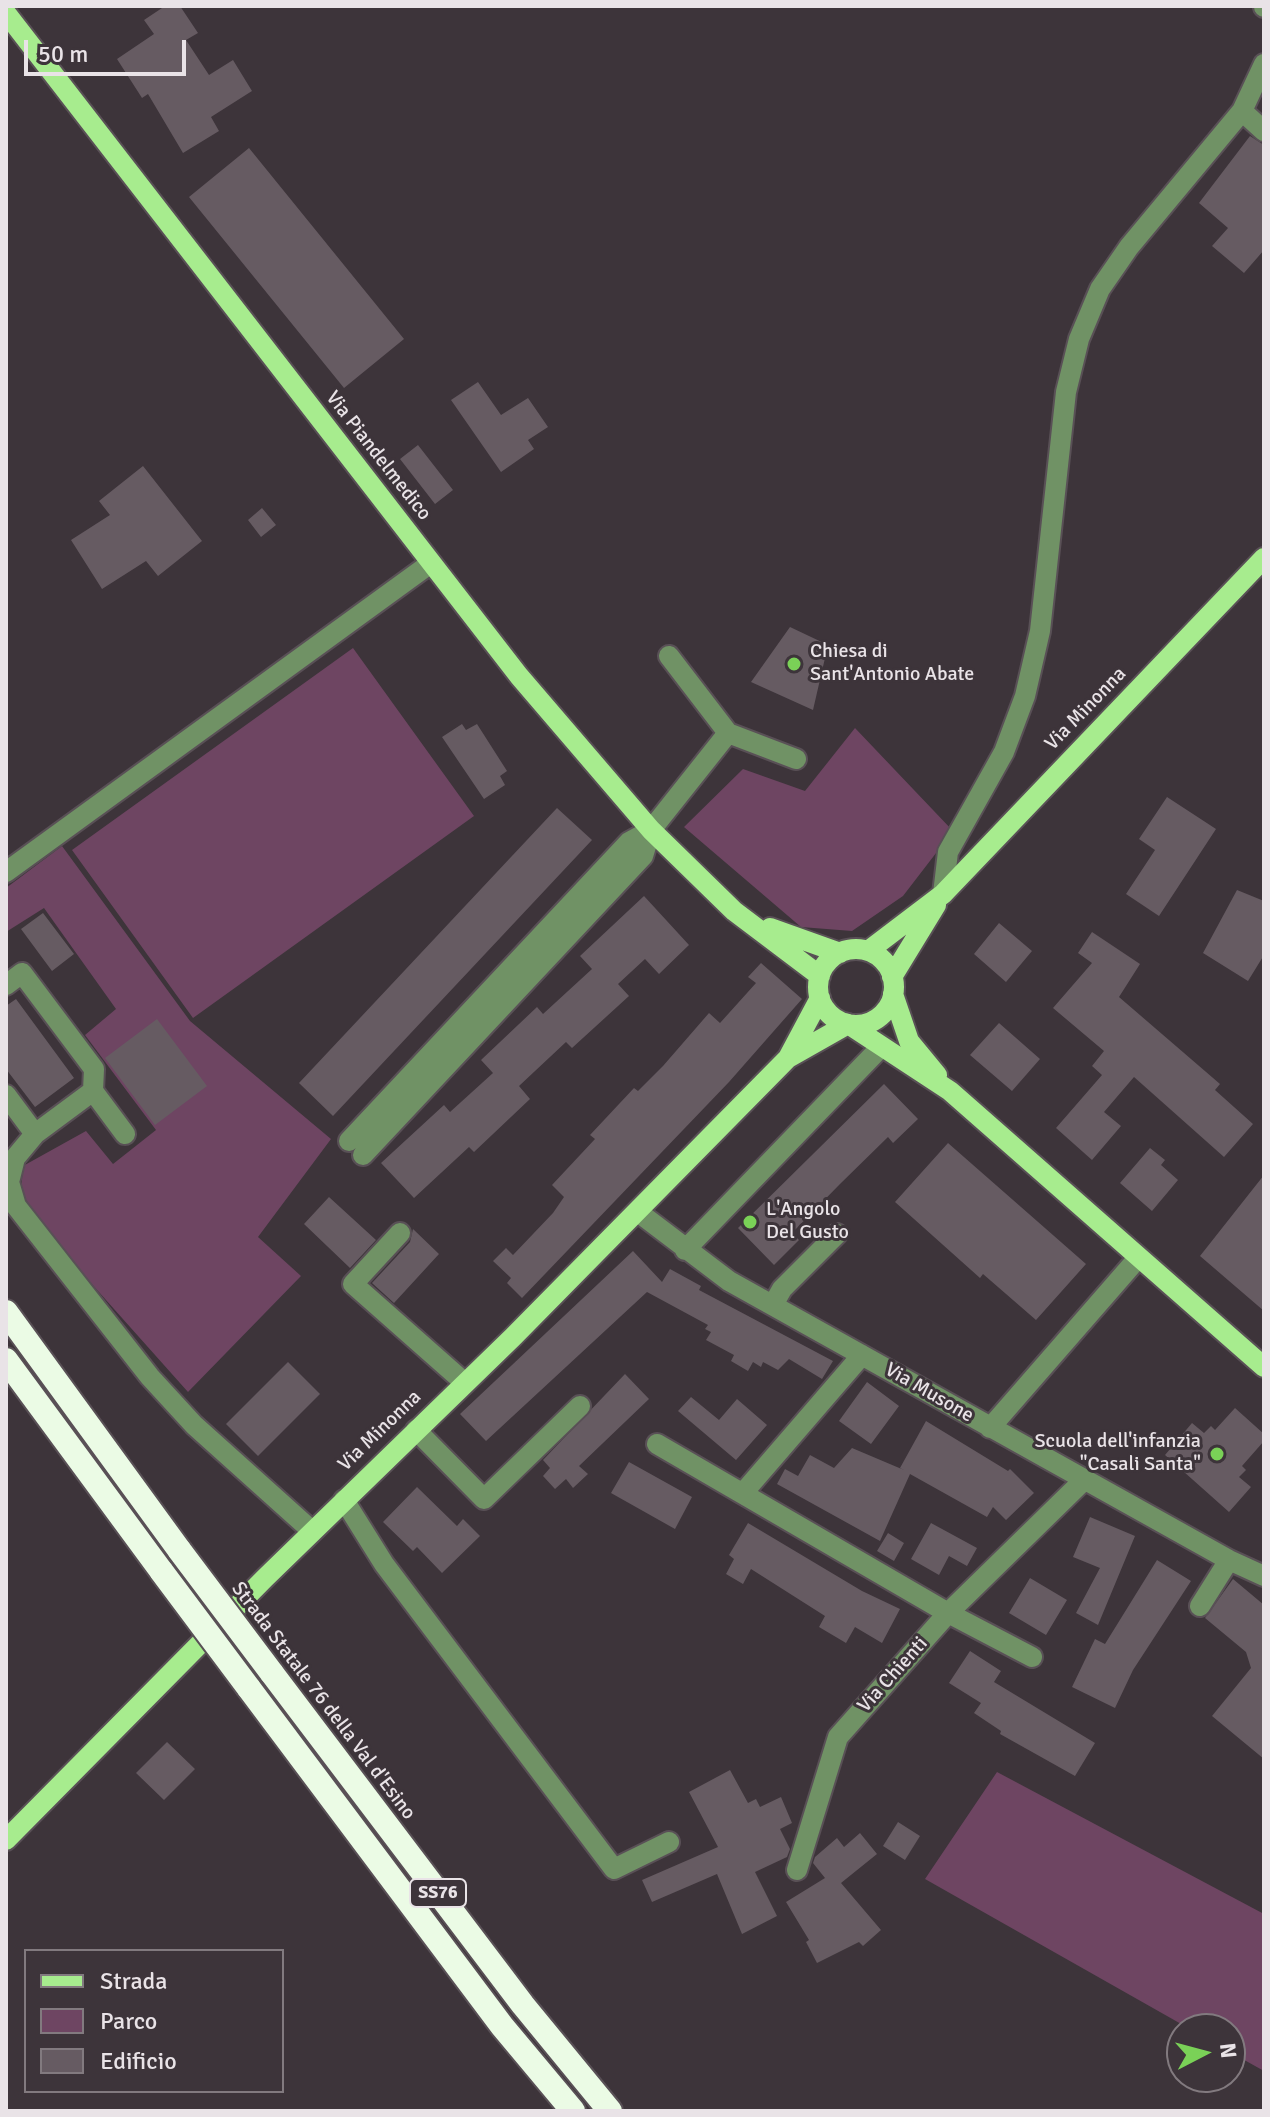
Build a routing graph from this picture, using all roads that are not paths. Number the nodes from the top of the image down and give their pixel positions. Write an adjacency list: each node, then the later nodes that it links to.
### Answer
1 (6, 13): 6 (main road, Via Piandelmedico)
2 (1264, 64): 3 (street)
3 (1242, 111): 4 (street); 12 (street)
4 (1264, 131)
5 (1264, 558): 12 (main road, Via Minonna)
6 (431, 563): 10 (main road, Via Piandelmedico); 11 (street)
7 (669, 656): 8 (street)
8 (728, 733): 9 (street); 10 (street)
9 (796, 759)
10 (651, 830): 13 (main road, Via Piandelmedico); 28 (street)
11 (6, 872)
12 (943, 894): 14 (main road, Via Minonna); 18 (main road, Via Minonna)
13 (734, 911): 15 (main road, Via Piandelmedico); 16 (main road, Via Piandelmedico)
14 (868, 951): 15 (main road); 18 (main road)
15 (840, 953): 16 (main road)
16 (820, 976): 19 (main road, Via Minonna)
17 (6, 985): 23 (street)
18 (893, 985): 20 (main road, Via Minonna); 24 (main road)
19 (820, 998): 20 (main road); 22 (main road, Via Minonna)
20 (848, 1024): 21 (main road); 22 (main road, Via Minonna)
21 (881, 1047): 24 (main road); 32 (street)
22 (788, 1058): 29 (main road, Via Minonna)
23 (93, 1091): 26 (street); 27 (street)
24 (950, 1091): 33 (main road)
25 (6, 1095): 26 (street)
26 (35, 1134): 47 (street)
27 (125, 1134)
28 (356, 1148)
29 (638, 1212): 32 (street, Via Musone); 39 (main road, Via Minonna)
30 (400, 1233): 39 (street)
31 (837, 1234): 34 (street)
32 (685, 1250): 34 (street, Via Musone)
33 (1138, 1258): 38 (main road); 41 (street)
34 (773, 1305): 36 (street, Via Musone)
35 (6, 1312): 57 (highway, Strada Statale 76 della Val d'Esino / SS76, bridge)
36 (862, 1355): 41 (street, Via Musone); 45 (street)
37 (6, 1360): 56 (highway, SS76, bridge)
38 (1264, 1367)
39 (465, 1383): 42 (main road, Via Minonna)
40 (580, 1406): 42 (street)
41 (990, 1428): 44 (street, Via Musone)
42 (416, 1430): 46 (main road, Via Minonna)
43 (657, 1444): 45 (street)
44 (1084, 1480): 48 (street, Via Musone); 51 (street, Via Chienti)
45 (743, 1493): 51 (street)
46 (344, 1500): 47 (main road, Via Minonna); 54 (street)
47 (312, 1531): 53 (main road, Via Minonna)
48 (1229, 1560): 49 (street, Via Musone); 50 (street)
49 (1264, 1576)
50 (1200, 1606)
51 (948, 1613): 52 (street); 55 (street, Via Chienti)
52 (1032, 1657)
53 (6, 1840)
54 (669, 1842)
55 (797, 1870)
56 (573, 2111)
57 (610, 2111)

